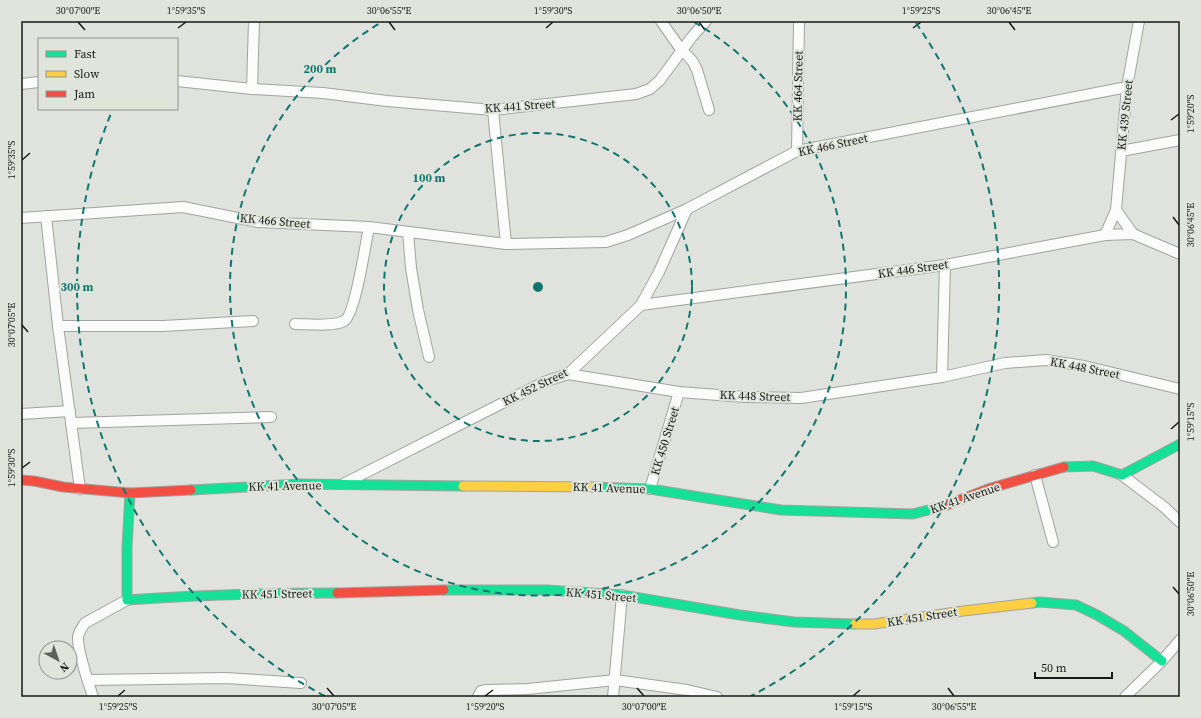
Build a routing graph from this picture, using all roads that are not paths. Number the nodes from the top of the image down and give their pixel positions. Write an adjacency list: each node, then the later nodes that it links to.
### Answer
1 (254, 21): 11 (street)
2 (662, 21): 6 (street)
3 (706, 21): 6 (street, KK 441 Street)
4 (799, 21): 15 (street, KK 464 Street)
5 (1139, 21): 10 (street, KK 439 Street)
6 (682, 51): 12 (street, KK 441 Street); 13 (street)
7 (178, 81): 11 (street, KK 441 Street)
8 (38, 82): 9 (street)
9 (21, 84)
10 (1127, 86): 15 (street, KK 466 Street); 16 (street, KK 439 Street)
11 (252, 89): 12 (street, KK 441 Street)
12 (493, 110): 25 (street)
13 (709, 110)
14 (1180, 140): 16 (street)
15 (797, 151): 17 (street, KK 466 Street)
16 (1121, 151): 18 (street, KK 439 Street)
17 (687, 209): 25 (street, KK 466 Street); 28 (street, KK 452 Street)
18 (1116, 210): 23 (street); 24 (street, KK 439 Street)
19 (46, 216): 20 (street, KK 466 Street); 21 (street, KK 466 Street); 31 (street)
20 (21, 218)
21 (369, 226): 22 (street, KK 466 Street); 30 (street)
22 (408, 232): 25 (street, KK 466 Street); 32 (street)
23 (1133, 234): 24 (street, KK 446 Street); 26 (street, KK 446 Street)
24 (1105, 235): 27 (street, KK 446 Street)
25 (506, 244)
26 (1180, 254)
27 (945, 266): 28 (street, KK 446 Street); 34 (street)
28 (640, 304): 33 (street, KK 452 Street)
29 (252, 321): 31 (street)
30 (295, 324)
31 (58, 326): 37 (street)
32 (429, 357)
33 (568, 374): 36 (street, KK 448 Street); 45 (street, KK 452 Street)
34 (942, 377): 35 (street, KK 448 Street); 36 (street, KK 448 Street)
35 (1180, 389)
36 (680, 392): 47 (street, KK 450 Street)
37 (70, 411): 38 (street); 40 (street)
38 (21, 414)
39 (271, 417): 40 (street)
40 (71, 423): 46 (street)
41 (1180, 444): 43 (street)
42 (1035, 475): 43 (street, KK 41 Avenue); 47 (street, KK 41 Avenue); 50 (street)
43 (1122, 475): 49 (street)
44 (21, 480): 46 (street, KK 41 Avenue)
45 (341, 485): 47 (street, KK 41 Avenue); 48 (street, KK 41 Avenue)
46 (80, 489): 48 (street, KK 41 Avenue)
47 (650, 489)
48 (130, 493): 52 (street)
49 (1180, 522)
50 (1053, 542)
51 (622, 595): 52 (street, KK 451 Street); 54 (street, KK 451 Street); 56 (street)
52 (127, 600): 55 (street)
53 (1180, 640): 54 (street)
54 (1162, 661): 62 (street)
55 (88, 680): 57 (street); 59 (street)
56 (614, 680): 58 (street); 60 (street); 61 (street)
57 (301, 683)
58 (481, 694)
59 (93, 697)
60 (613, 697)
61 (717, 697)
62 (1125, 697)

